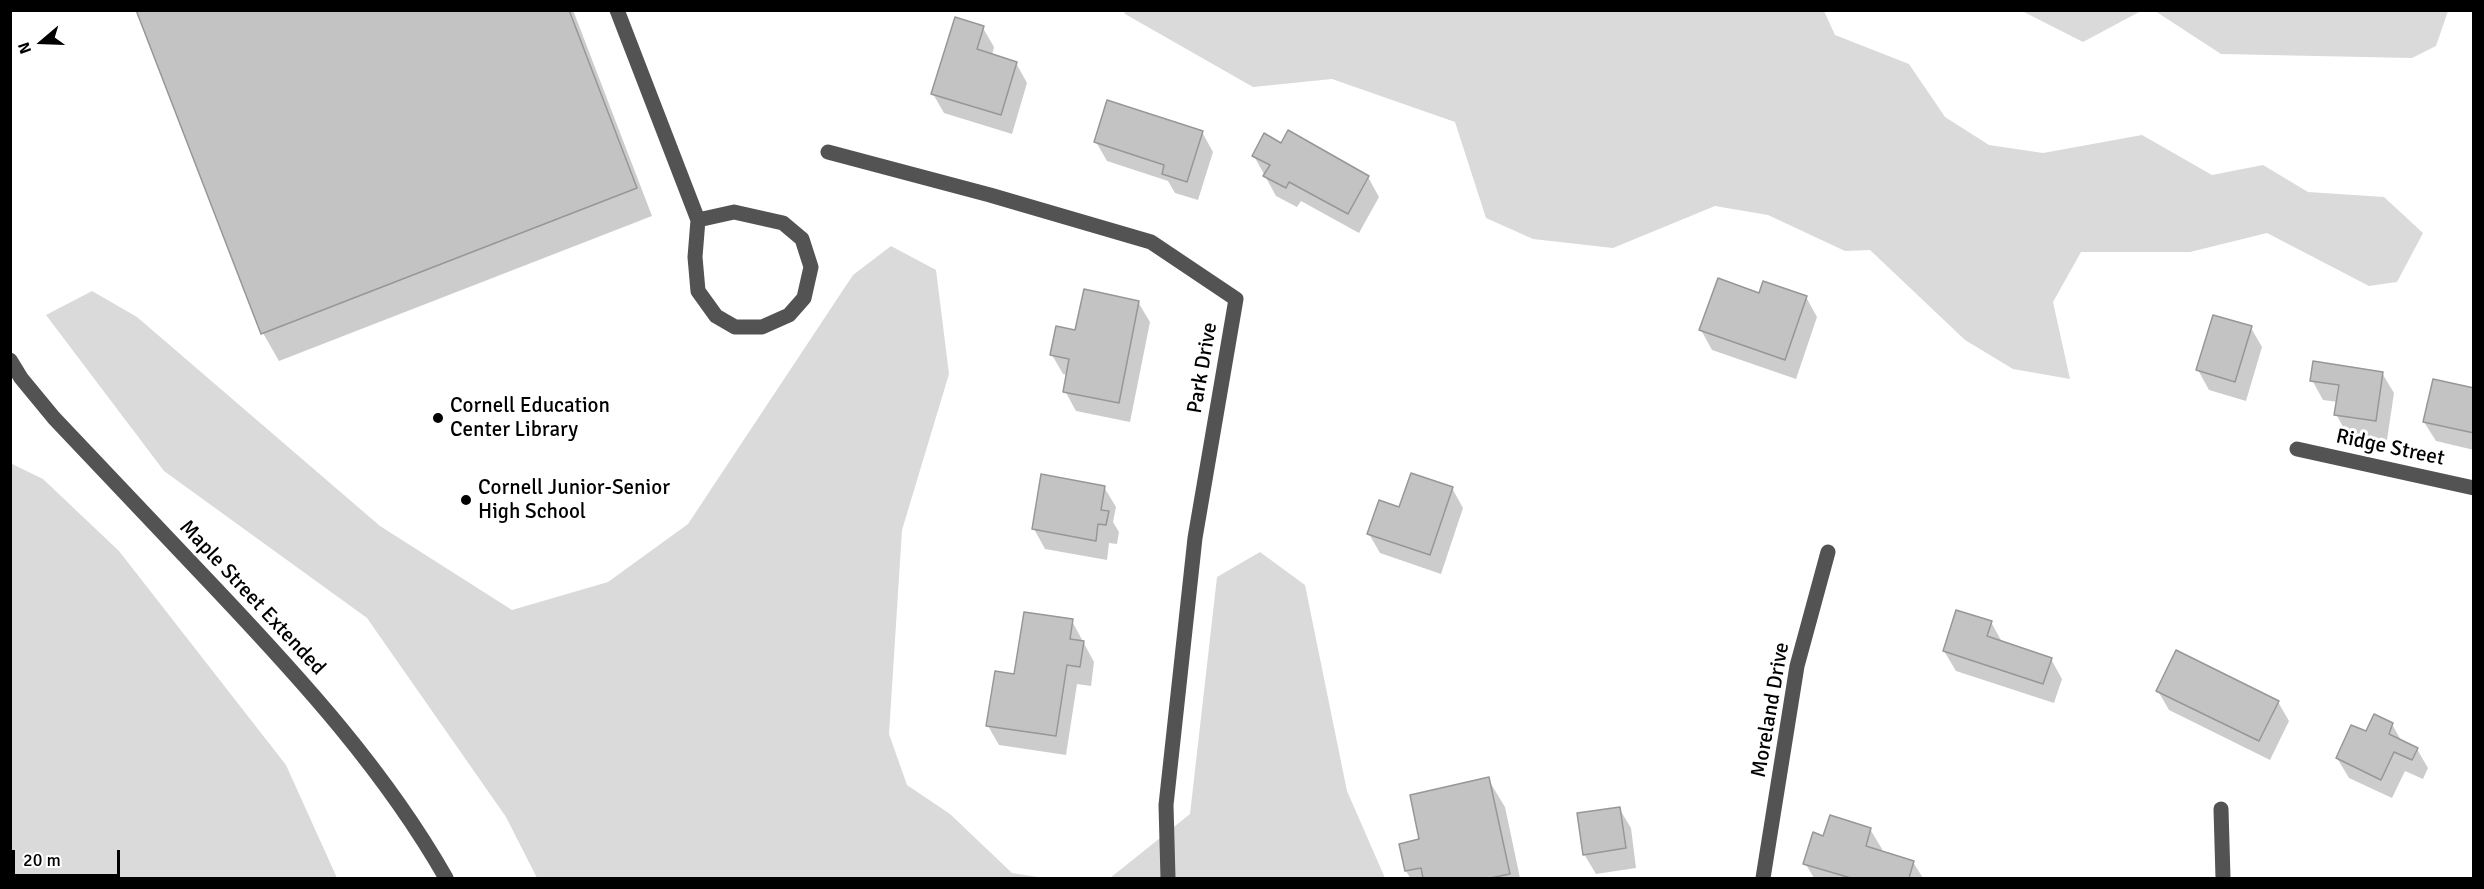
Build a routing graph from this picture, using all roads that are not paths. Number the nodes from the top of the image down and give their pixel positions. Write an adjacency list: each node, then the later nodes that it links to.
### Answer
1 (617, 10): 3 (street)
2 (828, 152): 10 (street, Park Drive)
3 (698, 220): 3 (street)
4 (10, 360): 9 (street, Maple Street Extended)
5 (2297, 449): 6 (street, Ridge Street)
6 (2474, 488)
7 (1828, 552): 11 (street, Moreland Drive)
8 (2221, 809): 12 (street)
9 (446, 879)
10 (1168, 879)
11 (1763, 879)
12 (2223, 879)

